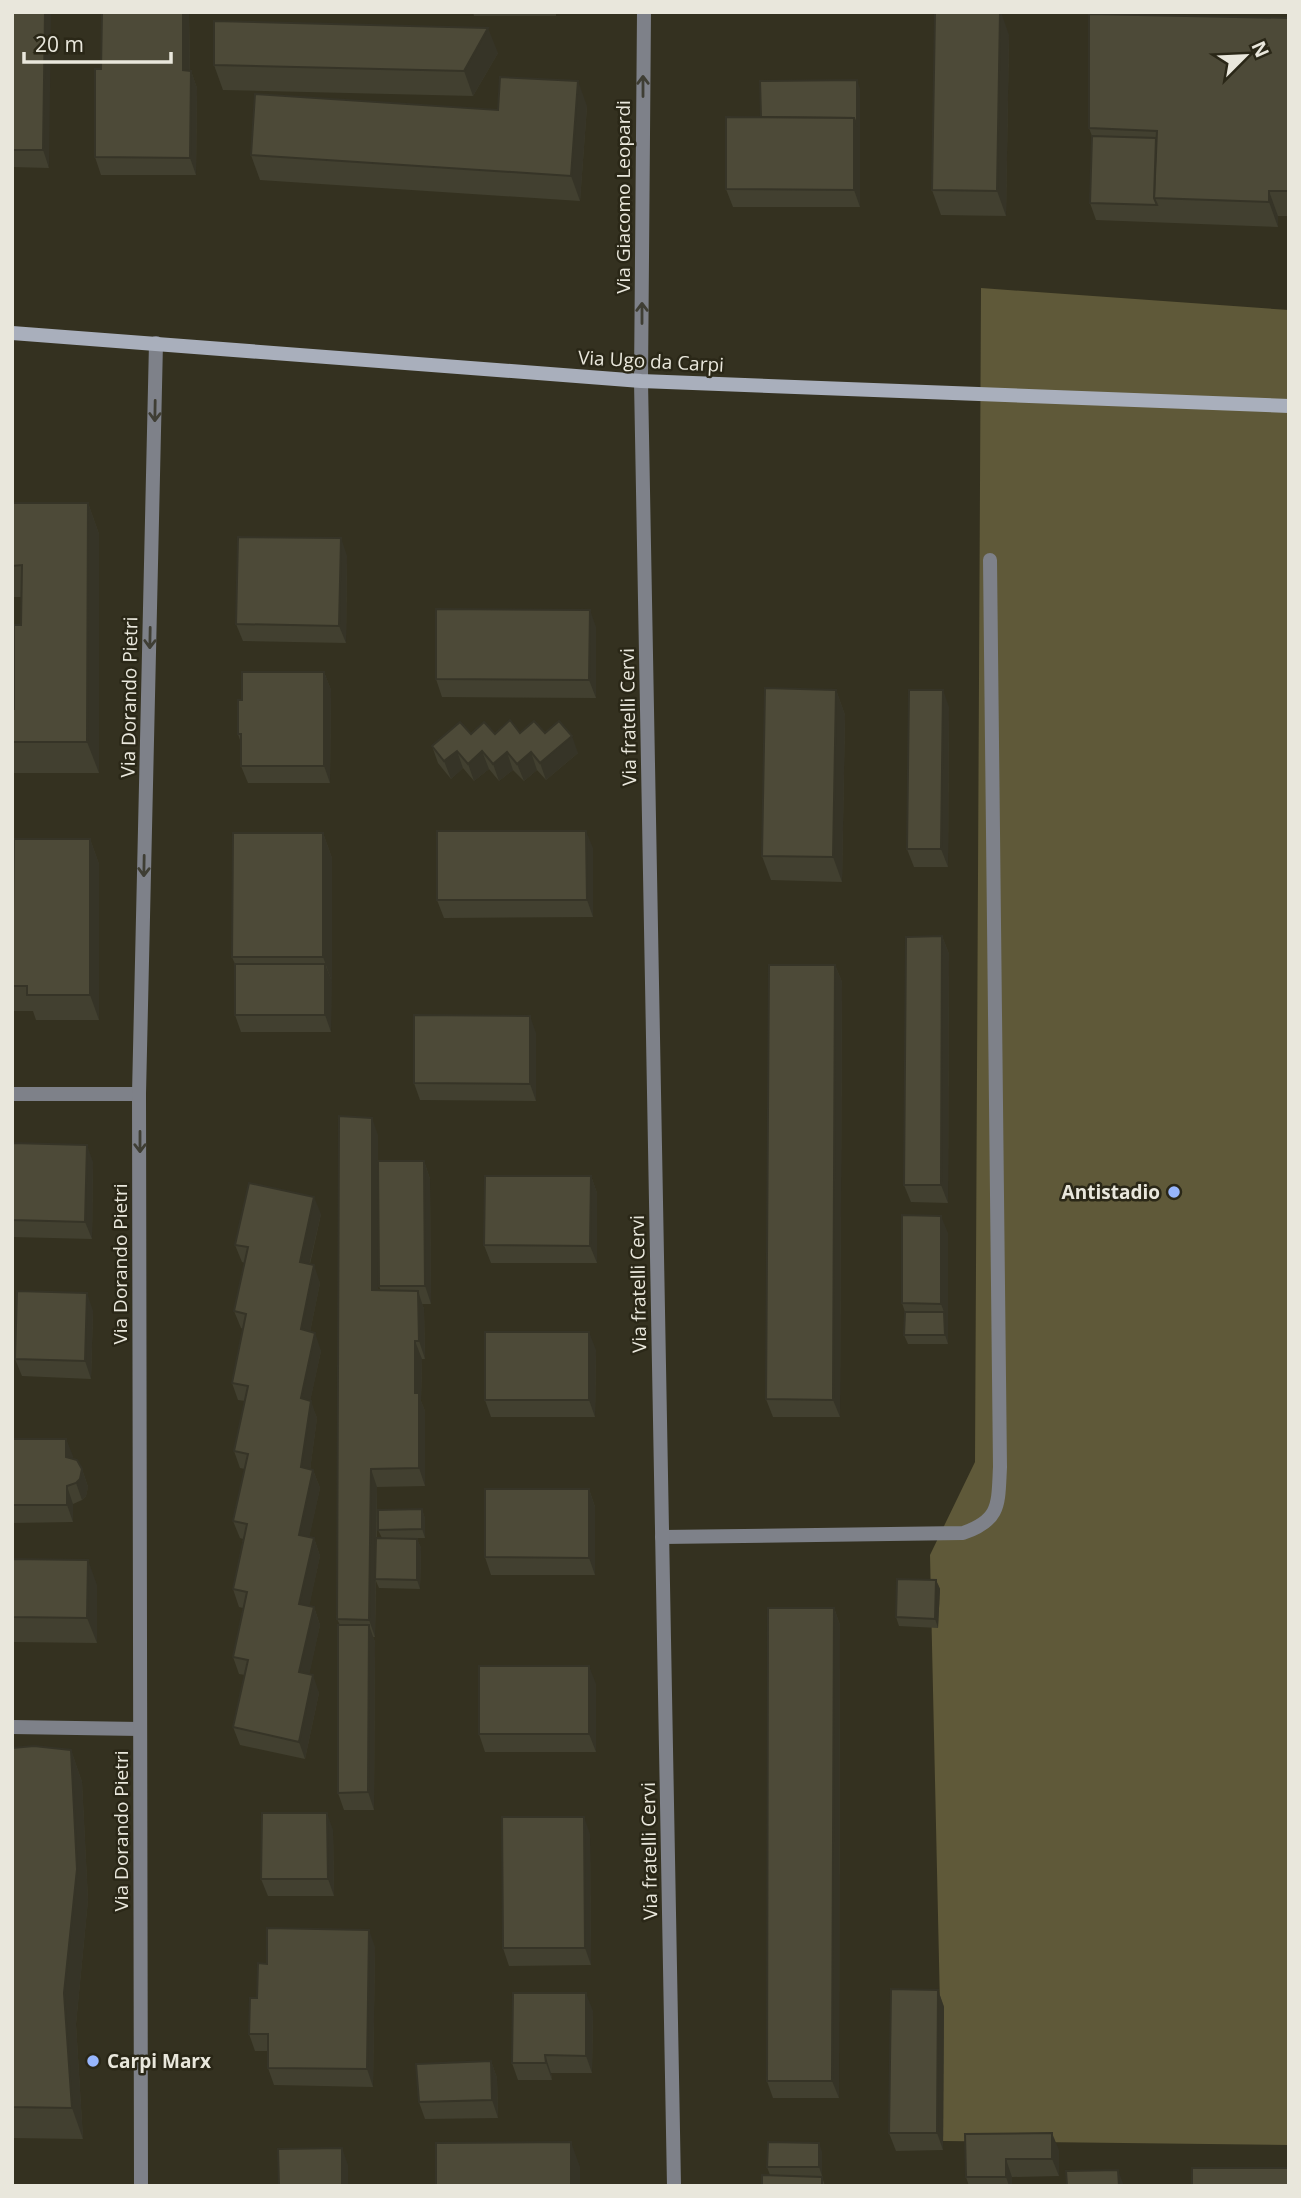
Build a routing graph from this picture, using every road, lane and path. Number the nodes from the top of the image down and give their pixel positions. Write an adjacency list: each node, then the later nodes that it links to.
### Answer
1 (644, 12): 4 (street, Via Giacomo Leopardi, one-way to 1)
2 (12, 333): 3 (street, Via Ugo da Carpi)
3 (156, 343): 4 (street, Via Ugo da Carpi); 8 (street, Via Dorando Pietri, one-way to 8)
4 (641, 382): 5 (street, Via Ugo da Carpi); 9 (street, Via fratelli Cervi)
5 (1289, 406)
6 (990, 560): 9 (street)
7 (12, 1094): 8 (street)
8 (139, 1094): 11 (street, Via Dorando Pietri, one-way to 11)
9 (662, 1537): 13 (street, Via fratelli Cervi)
10 (12, 1727): 11 (street)
11 (140, 1729): 12 (street, Via Dorando Pietri)
12 (141, 2186)
13 (674, 2186)

